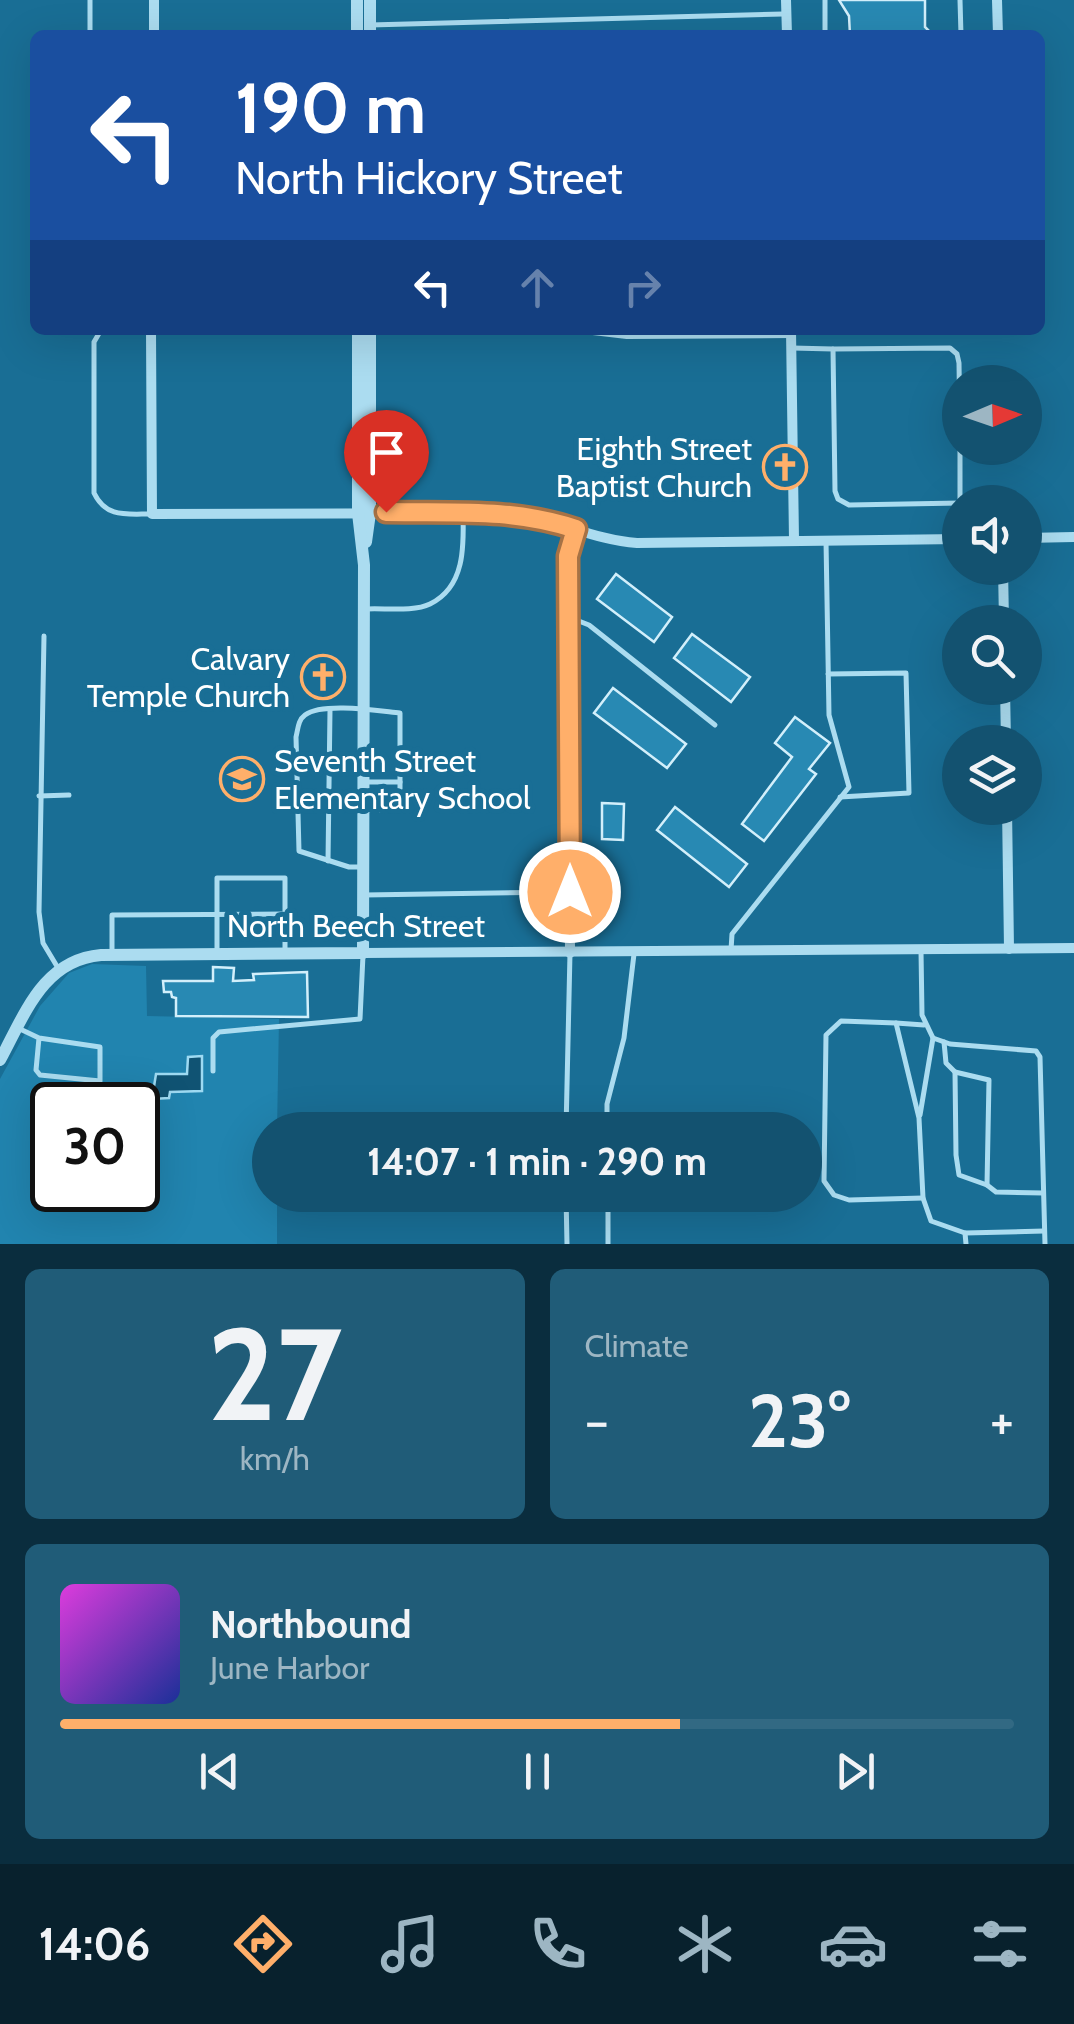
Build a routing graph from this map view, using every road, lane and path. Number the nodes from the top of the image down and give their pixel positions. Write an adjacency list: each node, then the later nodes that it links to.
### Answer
1 (90, 0): 10 (lane)
2 (154, 0): 11 (street)
3 (357, 0): 12 (street)
4 (370, 0): 13 (street)
5 (786, 0): 9 (street)
6 (825, 0): 15 (lane)
7 (960, 0): 16 (lane)
8 (997, 0): 17 (street)
9 (786, 14): 13 (lane); 14 (street)
10 (90, 30)
11 (154, 30)
12 (357, 30)
13 (370, 30)
14 (787, 30)
15 (826, 30)
16 (961, 30)
17 (998, 30)
18 (99, 335): 29 (lane)
19 (151, 335): 29 (street)
20 (358, 335): 28 (street)
21 (370, 335): 28 (street)
22 (791, 335): 23 (street)
23 (792, 348): 24 (lane); 34 (street)
24 (833, 349): 25 (lane); 26 (lane)
25 (959, 365)
26 (942, 503)
27 (463, 512): 28 (street); 30 (street); 36 (lane)
28 (364, 513): 29 (street); 36 (street)
29 (152, 514)
30 (576, 529): 34 (street); 37 (street)
31 (1074, 537): 32 (street)
32 (1042, 538)
33 (942, 539): 35 (street)
34 (794, 540): 35 (street)
35 (826, 541): 39 (lane)
36 (364, 609): 40 (street)
37 (568, 618): 42 (lane); 52 (street)
38 (44, 636): 46 (lane)
39 (828, 674): 47 (lane); 47 (lane)
40 (364, 709): 41 (lane); 43 (street); 44 (lane)
41 (330, 710): 50 (lane); 50 (lane)
42 (715, 725)
43 (364, 782): 44 (lane); 48 (street)
44 (400, 782): 48 (lane)
45 (69, 795): 46 (lane)
46 (39, 796): 66 (lane)
47 (839, 796): 59 (lane)
48 (364, 810): 51 (street)
49 (1007, 825): 57 (street)
50 (328, 861): 51 (lane)
51 (364, 867): 53 (street)
52 (570, 892): 53 (lane); 61 (street)
53 (364, 895): 60 (street)
54 (285, 914): 55 (lane); 55 (lane); 63 (lane)
55 (217, 915): 62 (lane); 65 (lane)
56 (1070, 948): 57 (street, North Beech Street)
57 (1009, 949): 58 (street, North Beech Street)
58 (921, 950): 59 (street, North Beech Street); 68 (lane)
59 (731, 952): 64 (street, North Beech Street)
60 (363, 953): 61 (street, North Beech Street); 63 (street, North Beech Street); 74 (lane)
61 (570, 953): 64 (street, North Beech Street); 76 (lane)
62 (217, 954): 63 (street, North Beech Street); 65 (street, North Beech Street)
63 (286, 954)
64 (634, 954): 77 (lane)
65 (112, 955): 66 (street, North Beech Street)
66 (58, 968): 69 (street)
67 (896, 1023): 68 (lane); 78 (lane); 81 (lane)
68 (924, 1024): 71 (lane)
69 (17, 1028): 70 (lane); 73 (street)
70 (39, 1038): 70 (lane)
71 (933, 1038): 72 (lane); 78 (lane)
72 (944, 1042): 75 (lane); 80 (lane)
73 (0, 1060)
74 (213, 1071)
75 (955, 1072): 79 (lane); 79 (lane)
76 (566, 1112)
77 (607, 1112)
78 (919, 1118): 81 (lane)
79 (987, 1185): 80 (lane)
80 (1043, 1193): 84 (lane)
81 (924, 1198): 85 (lane)
82 (566, 1212): 86 (lane)
83 (608, 1212): 87 (lane)
84 (1044, 1231): 85 (lane); 89 (lane)
85 (965, 1233): 88 (lane)
86 (566, 1244)
87 (608, 1244)
88 (966, 1244)
89 (1044, 1244)

